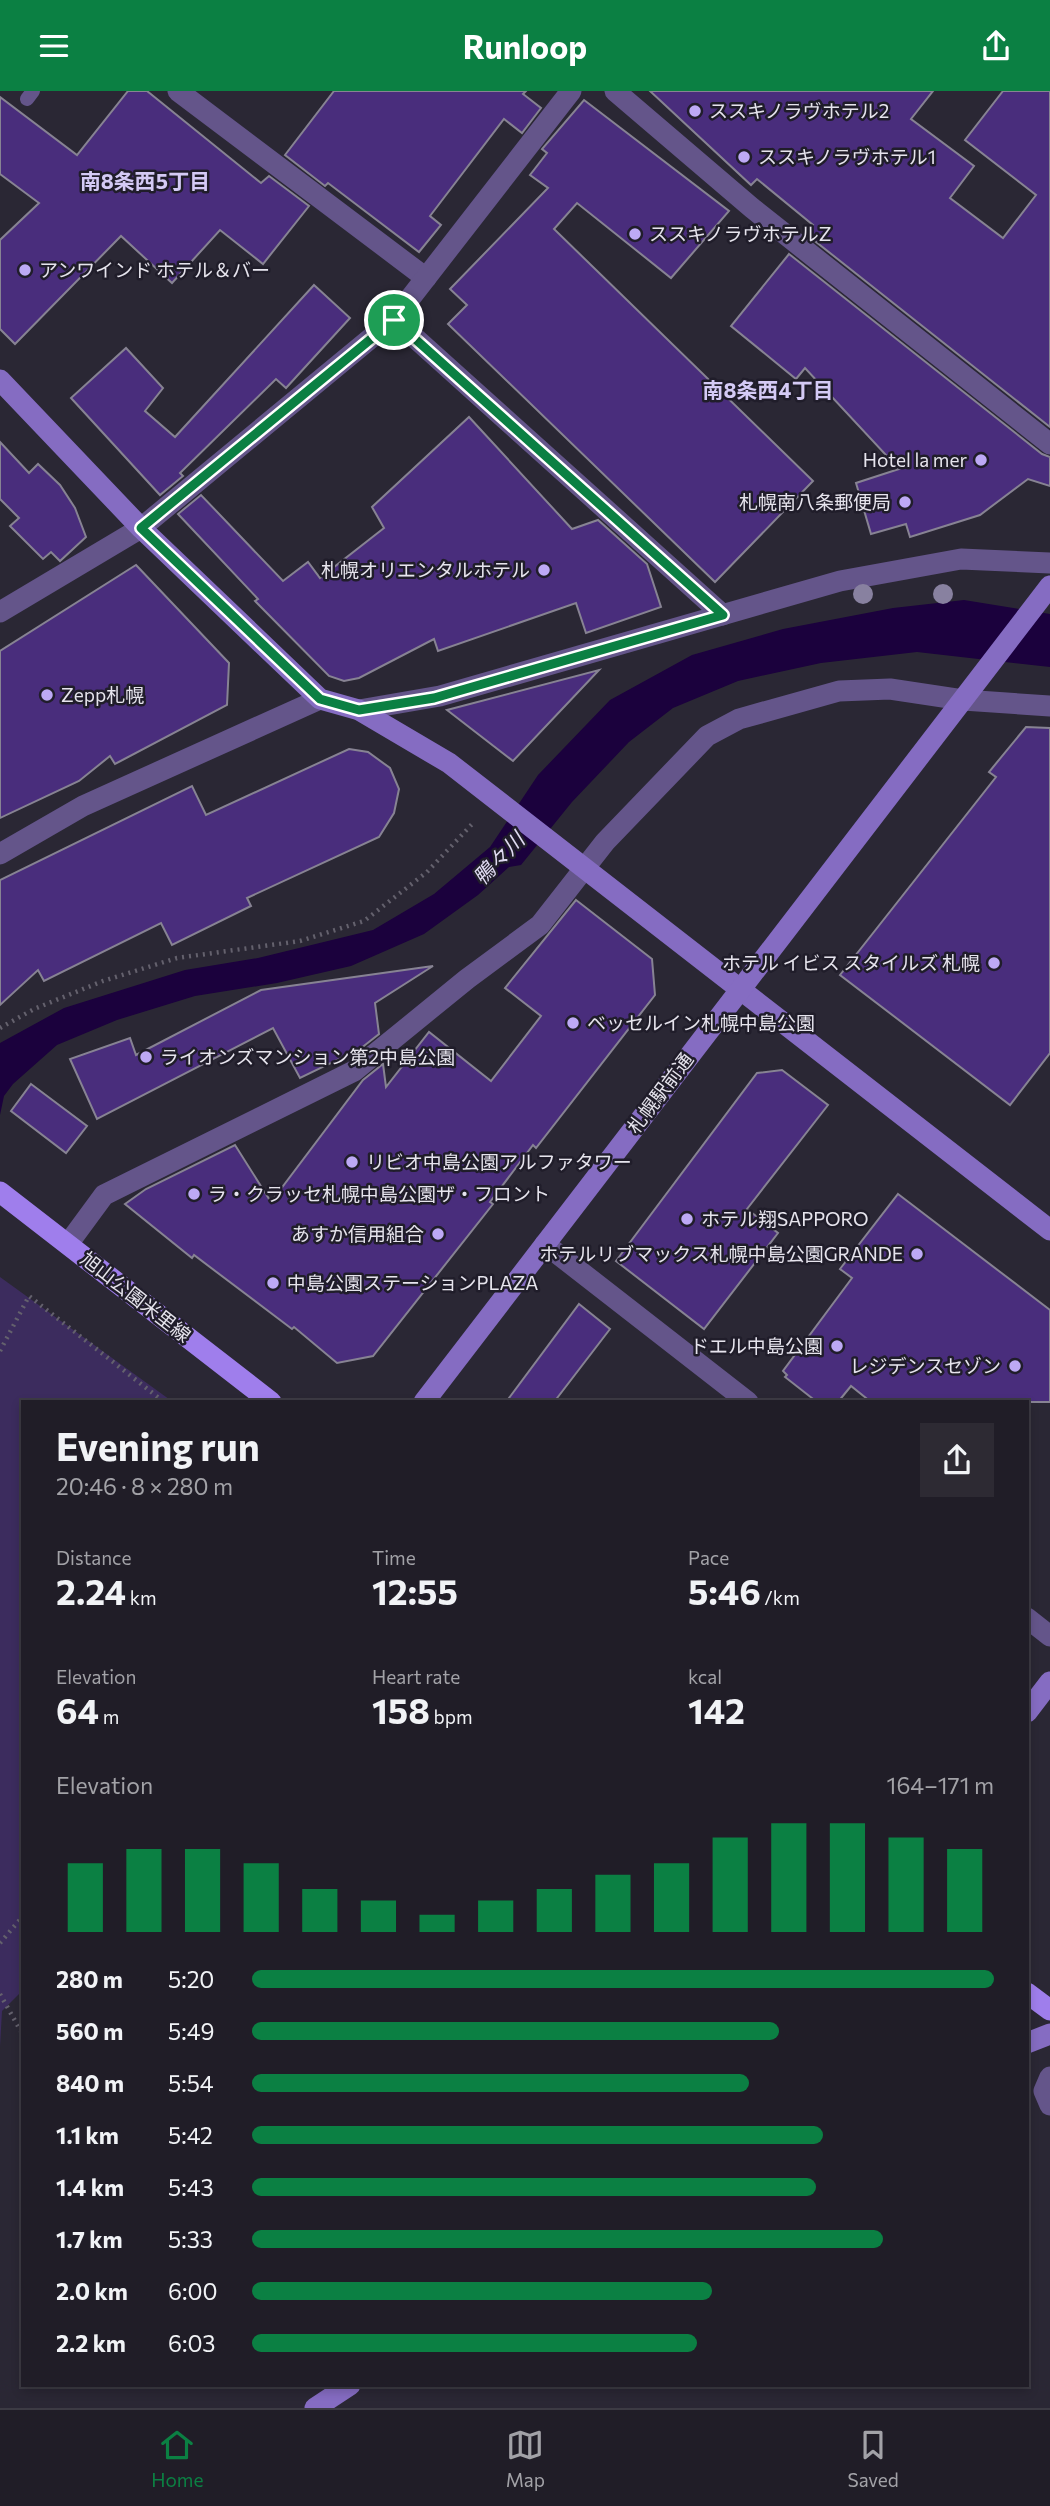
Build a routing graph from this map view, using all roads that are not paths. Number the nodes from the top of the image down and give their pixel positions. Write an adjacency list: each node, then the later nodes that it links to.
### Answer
1 (178, 91): 4 (street)
2 (571, 91): 4 (street)
3 (615, 91): 7 (street)
4 (426, 278): 5 (street)
5 (394, 320): 8 (street); 12 (street)
6 (0, 380): 8 (street)
7 (1050, 445)
8 (141, 528): 11 (street); 13 (street)
9 (1050, 562): 12 (street)
10 (1050, 586): 14 (street, 札幌駅前通)
11 (0, 612)
12 (723, 615): 16 (street)
13 (320, 699): 16 (street); 17 (street)
14 (963, 700): 15 (street); 18 (street); 19 (street, 札幌駅前通)
15 (1050, 706)
16 (359, 710): 18 (street)
17 (0, 854)
18 (584, 868): 19 (street); 22 (street)
19 (740, 988): 21 (street); 23 (street, 札幌駅前通)
20 (0, 1192): 22 (main road, 旭山公園米里線)
21 (1050, 1230)
22 (68, 1244): 24 (main road, 旭山公園米里線)
23 (545, 1244): 25 (street, 札幌駅前通); 26 (street)
24 (268, 1400)
25 (427, 1400)
26 (745, 1400)
27 (1029, 1620): 28 (street)
28 (1050, 1636)
29 (1050, 1682): 30 (street)
30 (1029, 1709)
31 (1029, 1994): 32 (main road)
32 (1050, 2010)
33 (1050, 2035): 34 (street)
34 (1029, 2042)
35 (1050, 2077): 36 (street)
36 (1050, 2105)
37 (347, 2387): 38 (street)
38 (315, 2408)

